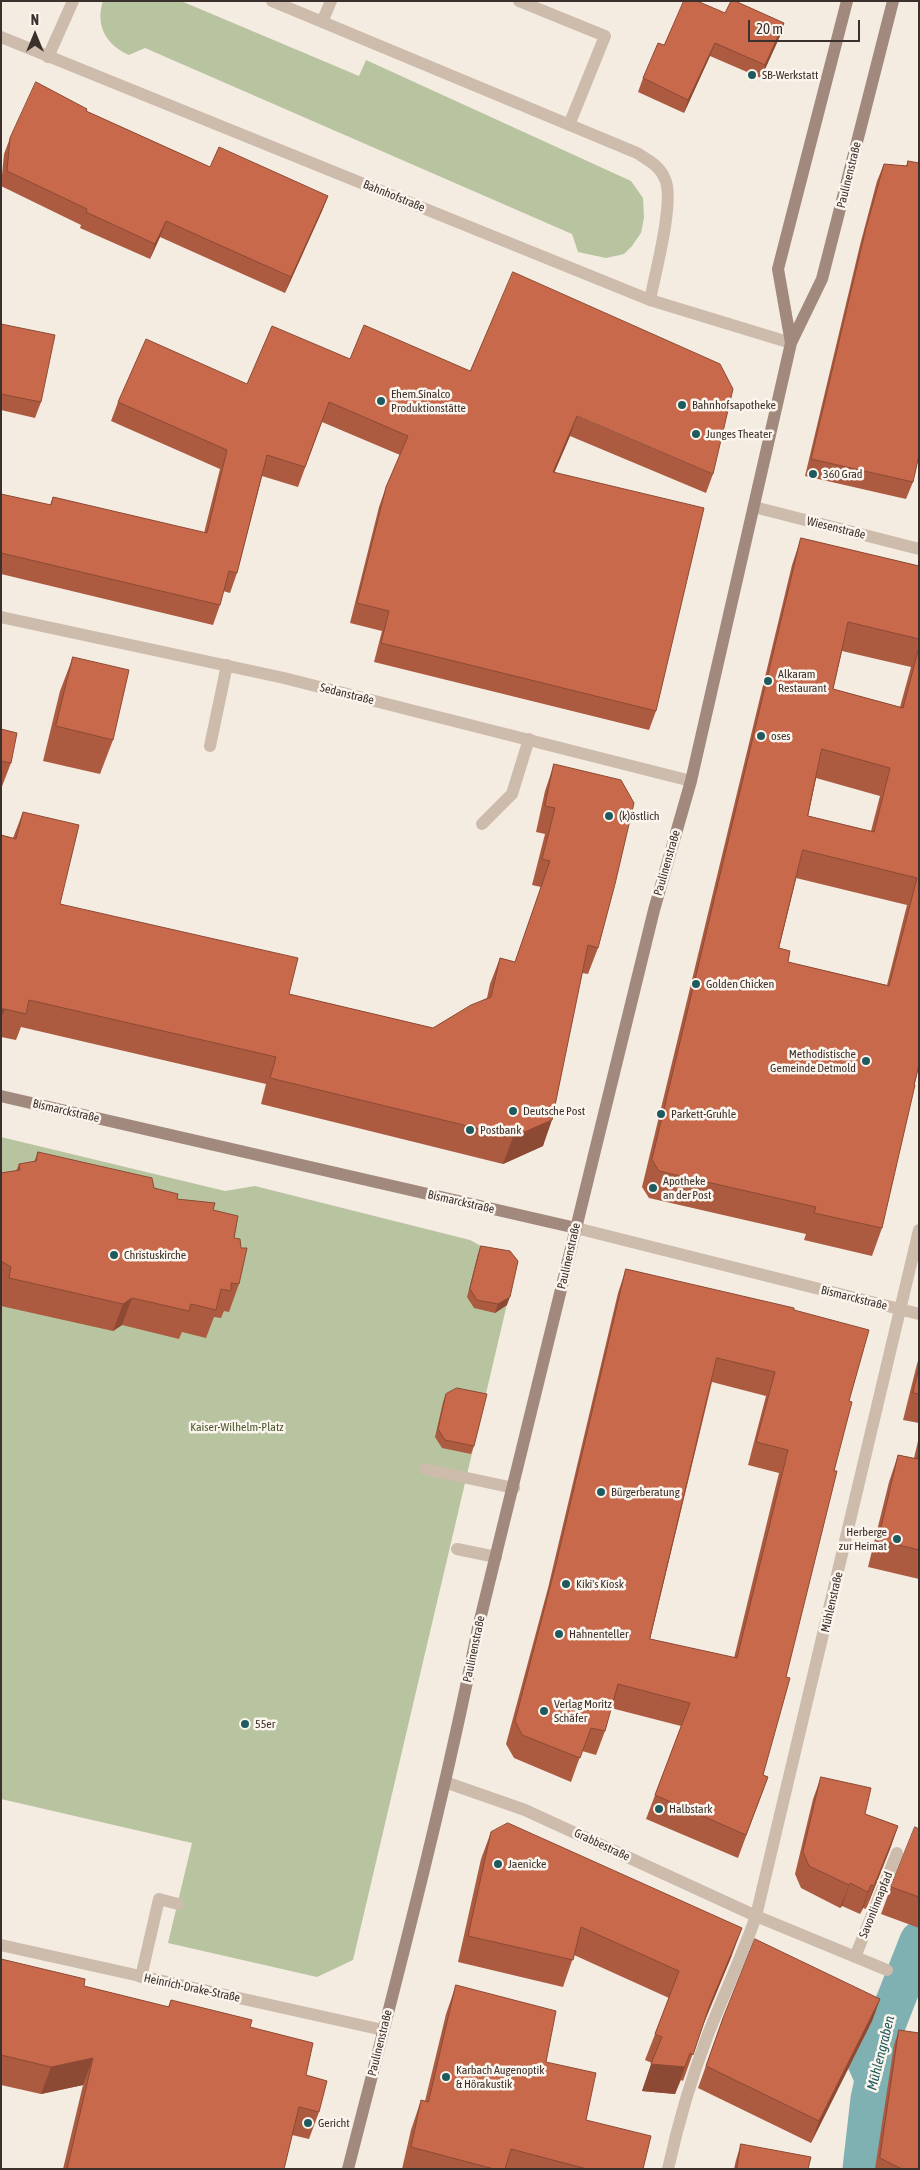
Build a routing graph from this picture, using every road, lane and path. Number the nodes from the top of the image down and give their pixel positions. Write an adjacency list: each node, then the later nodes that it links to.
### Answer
1 (73, 1): 9 (street)
2 (272, 1): 7 (street)
3 (331, 1): 7 (street)
4 (519, 1): 10 (street)
5 (846, 1): 12 (main road, Paulinenstraße)
6 (894, 1): 12 (main road, Paulinenstraße)
7 (322, 22): 10 (street)
8 (1, 37): 9 (street, Bahnhofstraße)
9 (48, 57): 11 (street, Bahnhofstraße)
10 (569, 125): 11 (street)
11 (650, 300): 12 (street, Bahnhofstraße)
12 (791, 343): 13 (main road, Paulinenstraße)
13 (754, 507): 14 (street, Wiesenstraße); 19 (main road, Paulinenstraße)
14 (919, 549)
15 (1, 617): 16 (street, Sedanstraße)
16 (227, 665): 17 (street, Sedanstraße); 18 (street)
17 (529, 740): 19 (street, Sedanstraße); 20 (street)
18 (210, 746)
19 (690, 781): 22 (main road, Paulinenstraße)
20 (482, 824)
21 (1, 1096): 22 (main road, Bismarckstraße)
22 (576, 1228): 24 (street, Bismarckstraße); 27 (main road, Paulinenstraße)
23 (919, 1230): 24 (street, Mühlenstraße)
24 (899, 1310): 25 (street, Bismarckstraße); 33 (street, Mühlenstraße)
25 (919, 1314)
26 (425, 1469): 27 (street)
27 (514, 1488): 29 (main road, Paulinenstraße)
28 (457, 1549): 29 (street)
29 (496, 1557): 30 (main road, Paulinenstraße)
30 (445, 1782): 33 (street, Grabbestraße); 38 (main road, Paulinenstraße)
31 (897, 1853): 35 (street, Savonlinnapfad)
32 (178, 1904): 37 (street)
33 (756, 1916): 35 (street, Grabbestraße); 40 (street)
34 (1, 1945): 37 (street, Heinrich-Drake-Straße)
35 (855, 1957): 36 (street, Grabbestraße)
36 (888, 1970)
37 (141, 1977): 38 (street, Heinrich-Drake-Straße)
38 (383, 2030): 39 (main road, Paulinenstraße)
39 (348, 2169)
40 (668, 2169)

